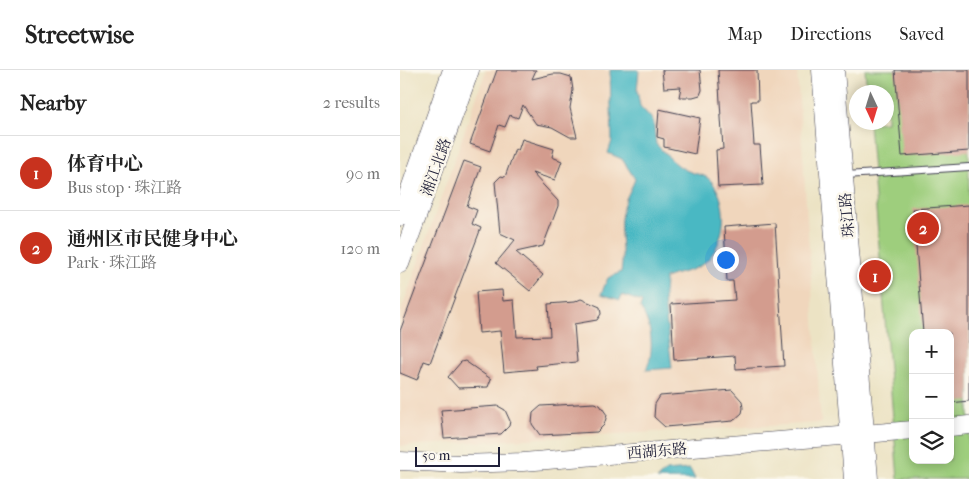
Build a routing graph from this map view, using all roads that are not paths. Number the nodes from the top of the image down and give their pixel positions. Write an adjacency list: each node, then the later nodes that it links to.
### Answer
1 (452, 70): 7 (street, 湘江北路)
2 (470, 70): 8 (street, 湘江北路)
3 (821, 70): 12 (street, 珠江路)
4 (835, 70): 6 (street, 珠江路)
5 (969, 167): 6 (lane)
6 (844, 175): 12 (street, 珠江路)
7 (400, 217)
8 (400, 264)
9 (969, 425): 10 (street)
10 (954, 427)
11 (909, 430): 12 (street, 西湖东路)
12 (857, 433): 13 (street, 西湖东路); 14 (street, 珠江路); 15 (street, 珠江路)
13 (400, 461)
14 (853, 479)
15 (869, 479)

